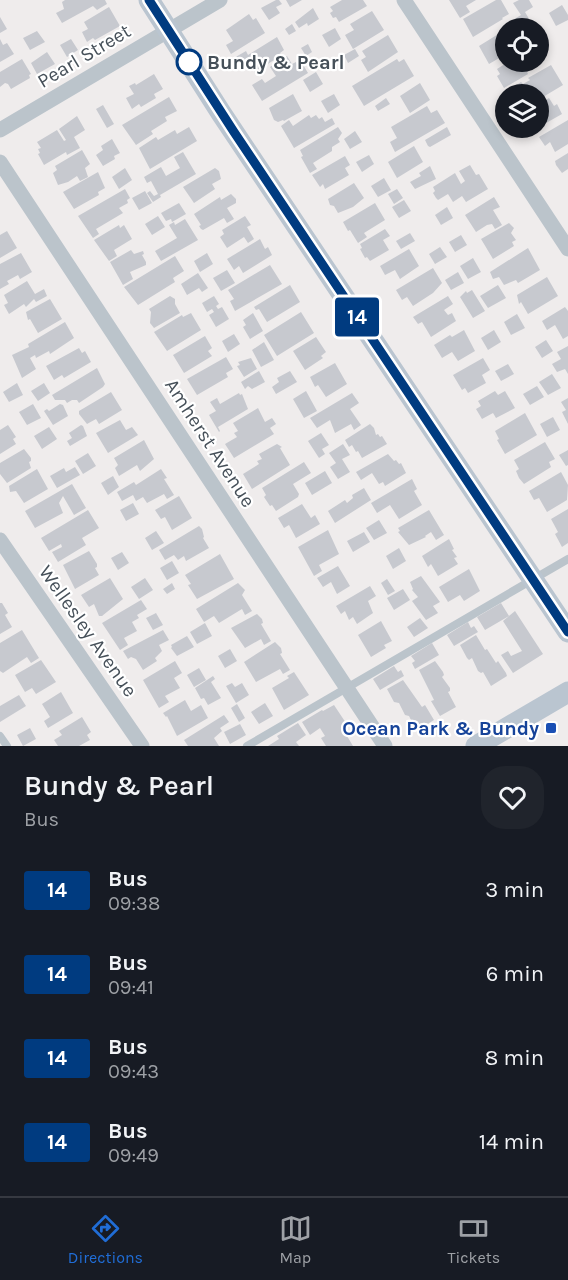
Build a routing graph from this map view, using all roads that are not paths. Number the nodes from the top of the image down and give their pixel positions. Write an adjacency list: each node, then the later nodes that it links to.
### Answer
1 (148, 0): 4 (main road)
2 (220, 0): 4 (street, Pearl Street)
3 (404, 0): 7 (street)
4 (168, 31): 5 (street, Pearl Street); 10 (main road)
5 (0, 130)
6 (0, 162): 12 (street, Amherst Avenue)
7 (568, 249)
8 (0, 540): 16 (street, Wellesley Avenue)
9 (568, 560): 10 (lane)
10 (533, 581): 11 (main road); 12 (lane)
11 (568, 632)
12 (346, 687): 17 (lane); 18 (street, Amherst Avenue)
13 (568, 693): 19 (main road)
14 (0, 736): 15 (lane)
15 (7, 746)
16 (142, 746)
17 (247, 746)
18 (385, 746)
19 (476, 746)

